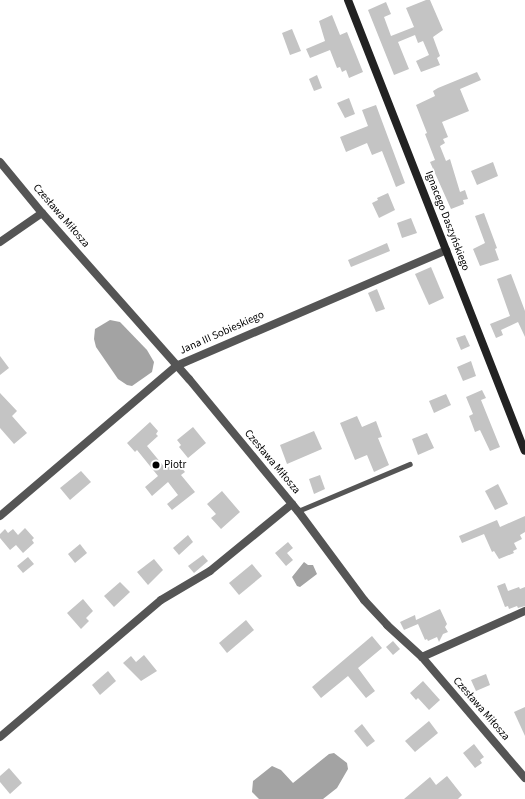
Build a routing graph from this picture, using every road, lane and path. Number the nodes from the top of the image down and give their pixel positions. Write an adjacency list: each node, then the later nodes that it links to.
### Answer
1 (348, 0): 5 (street, Ignacego Daszyńskiego)
2 (0, 162): 3 (street, Czesława Miłosza)
3 (42, 213): 4 (street); 6 (street, Czesława Miłosza)
4 (0, 242)
5 (446, 250): 6 (street, Jana III Sobieskiego); 7 (street, Ignacego Daszyńskiego)
6 (176, 366): 9 (street, Czesława Miłosza); 10 (street, Jana III Sobieskiego)
7 (525, 451)
8 (410, 464): 9 (lane)
9 (295, 507): 12 (street, Czesława Miłosza); 13 (street)
10 (0, 516)
11 (525, 611): 12 (street)
12 (422, 657): 14 (street, Czesława Miłosza)
13 (0, 738)
14 (525, 778)

